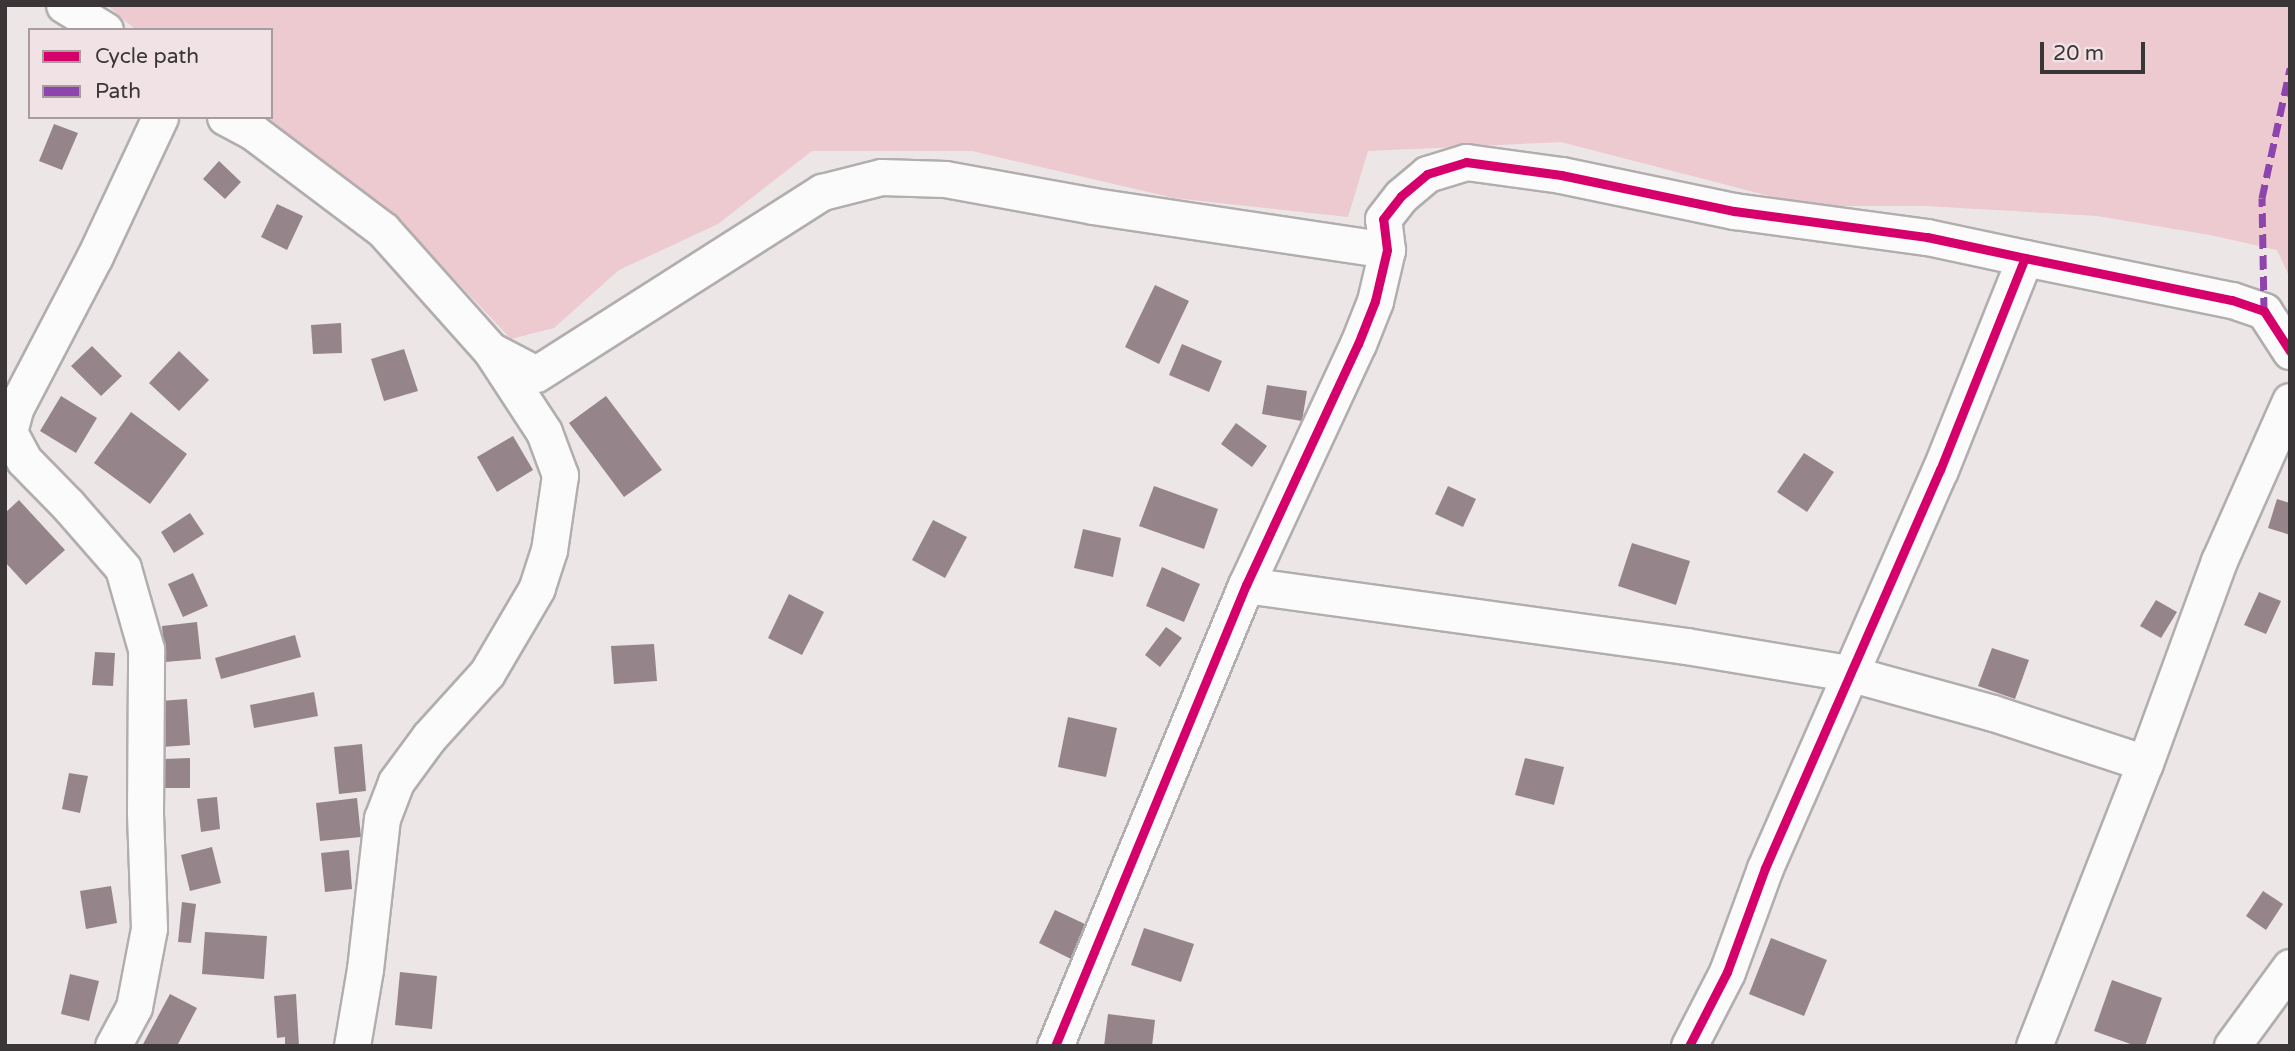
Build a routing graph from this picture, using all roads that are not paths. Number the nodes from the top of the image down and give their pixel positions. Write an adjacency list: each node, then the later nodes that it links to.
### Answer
1 (64, 5): 2 (street)
2 (102, 28)
3 (159, 119): 14 (street)
4 (229, 119): 7 (street)
5 (1387, 250): 6 (street); 7 (street); 10 (street)
6 (2025, 258): 8 (street); 11 (street)
7 (491, 351): 15 (street)
8 (2290, 351)
9 (2290, 401): 12 (street)
10 (1246, 585): 11 (street); 16 (street)
11 (1848, 673): 12 (street); 17 (street)
12 (2145, 763): 18 (street)
13 (2290, 967): 19 (street)
14 (113, 1046)
15 (352, 1046)
16 (1055, 1046)
17 (1689, 1046)
18 (2034, 1046)
19 (2232, 1046)

